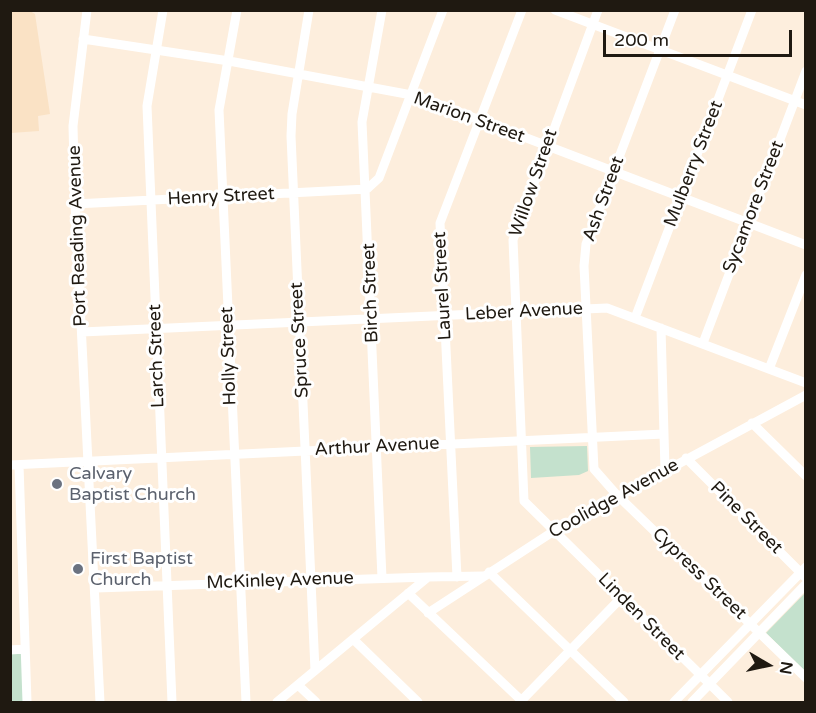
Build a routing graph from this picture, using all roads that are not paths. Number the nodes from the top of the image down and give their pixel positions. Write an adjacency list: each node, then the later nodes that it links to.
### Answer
1 (87, 10): 13 (street, Port Reading Avenue)
2 (163, 10): 14 (street, Larch Street)
3 (237, 10): 16 (street, Holly Street)
4 (309, 10): 18 (street, Spruce Street)
5 (382, 10): 20 (street, Birch Street)
6 (443, 10): 21 (street)
7 (522, 10): 24 (street, Laurel Street)
8 (555, 10): 12 (street)
9 (598, 10): 12 (street, Willow Street)
10 (675, 10): 15 (street, Ash Street)
11 (752, 10): 19 (street, Mulberry Street)
12 (593, 25): 15 (street); 25 (street, Willow Street)
13 (83, 39): 14 (street, Marion Street); 32 (street, Port Reading Avenue)
14 (156, 50): 16 (street, Marion Street); 31 (street, Larch Street)
15 (660, 51): 19 (street); 26 (street, Ash Street)
16 (229, 62): 18 (street, Marion Street); 29 (street, Holly Street)
17 (806, 71): 22 (street, Sycamore Street)
18 (298, 75): 20 (street, Marion Street); 28 (street, Spruce Street)
19 (727, 76): 22 (street); 30 (street, Mulberry Street)
20 (368, 88): 21 (street, Marion Street); 27 (street, Birch Street)
21 (411, 96): 24 (street, Marion Street); 27 (street)
22 (794, 101): 23 (street); 33 (street, Sycamore Street)
23 (806, 105)
24 (479, 120): 25 (street, Marion Street); 38 (street, Laurel Street)
25 (547, 146): 26 (street, Marion Street); 37 (street, Willow Street)
26 (614, 171): 30 (street, Marion Street); 36 (street, Ash Street)
27 (367, 189): 28 (street, Henry Street); 39 (street, Birch Street)
28 (294, 193): 29 (street, Henry Street); 41 (street, Spruce Street)
29 (223, 197): 31 (street, Henry Street); 42 (street, Holly Street)
30 (681, 197): 33 (street, Marion Street); 40 (street, Mulberry Street)
31 (150, 200): 32 (street, Henry Street); 44 (street, Larch Street)
32 (75, 204): 45 (street, Port Reading Avenue)
33 (748, 224): 34 (street, Marion Street); 46 (street, Sycamore Street)
34 (806, 245)
35 (806, 275): 47 (street)
36 (586, 309): 37 (street, Leber Avenue); 40 (street, Leber Avenue); 52 (street, Ash Street)
37 (516, 312): 38 (street, Leber Avenue); 53 (street, Willow Street)
38 (444, 316): 39 (street, Leber Avenue); 54 (street, Laurel Street)
39 (372, 318): 41 (street, Leber Avenue); 55 (street, Birch Street)
40 (635, 318): 43 (street, Leber Avenue)
41 (300, 322): 42 (street, Leber Avenue); 56 (street, Spruce Street)
42 (228, 325): 44 (street, Leber Avenue); 57 (street, Holly Street)
43 (661, 328): 46 (street, Leber Avenue); 51 (street)
44 (156, 329): 45 (street, Leber Avenue); 58 (street, Larch Street)
45 (82, 332): 60 (street, Port Reading Avenue)
46 (703, 343): 47 (street, Leber Avenue)
47 (769, 369): 48 (street, Leber Avenue)
48 (806, 382)
49 (806, 395): 50 (street, Coolidge Avenue)
50 (752, 423): 59 (street, Coolidge Avenue); 63 (street)
51 (664, 434): 52 (street, Arthur Avenue); 62 (street)
52 (592, 437): 53 (street, Arthur Avenue); 64 (street, Ash Street)
53 (521, 441): 54 (street, Arthur Avenue); 65 (street, Willow Street)
54 (450, 444): 55 (street, Arthur Avenue); 69 (street, Laurel Street)
55 (376, 447): 56 (street, Arthur Avenue); 70 (street, Birch Street)
56 (306, 451): 57 (street, Arthur Avenue); 71 (street, Spruce Street)
57 (234, 454): 58 (street, Arthur Avenue); 72 (street, Holly Street)
58 (161, 458): 60 (street, Arthur Avenue); 74 (street, Larch Street)
59 (686, 458): 62 (street, Coolidge Avenue); 66 (street, Pine Street)
60 (89, 462): 61 (street, Arthur Avenue); 75 (street, Port Reading Avenue)
61 (15, 465): 82 (street)
62 (665, 470): 64 (street, Coolidge Avenue)
63 (806, 476)
64 (617, 495): 65 (street, Coolidge Avenue); 79 (street, Cypress Street)
65 (554, 531): 67 (street, Coolidge Avenue); 77 (street, Linden Street)
66 (804, 573): 79 (street)
67 (486, 574): 69 (street, McKinley Avenue); 78 (street, Coolidge Avenue); 84 (street)
68 (428, 577): 69 (street, McKinley Avenue); 70 (street, McKinley Avenue); 76 (street)
69 (458, 577)
70 (382, 578): 71 (street, McKinley Avenue)
71 (311, 580): 72 (street, McKinley Avenue); 85 (street, Spruce Street)
72 (239, 583): 74 (street, McKinley Avenue); 93 (street, Holly Street)
73 (806, 584): 80 (street)
74 (166, 585): 75 (street, McKinley Avenue); 92 (street, Larch Street)
75 (96, 588): 91 (street, Port Reading Avenue)
76 (408, 593): 78 (street); 81 (street)
77 (621, 598): 84 (street); 86 (street, Linden Street)
78 (428, 613): 97 (street)
79 (752, 624): 80 (street, Cypress Street); 86 (street)
80 (759, 632): 87 (street, Cypress Street); 88 (street)
81 (353, 639): 85 (street); 96 (street)
82 (25, 649): 83 (street); 90 (street)
83 (10, 650)
84 (570, 651): 97 (street); 98 (street)
85 (315, 670): 89 (street)
86 (700, 675): 88 (street, Linden Street); 99 (street)
87 (806, 678)
88 (709, 684): 100 (street); 101 (street, Linden Street)
89 (298, 685): 94 (street); 95 (street)
90 (27, 702)
91 (100, 702)
92 (172, 702)
93 (246, 702)
94 (277, 702)
95 (316, 702)
96 (418, 702)
97 (522, 702)
98 (624, 702)
99 (674, 702)
100 (692, 702)
101 (728, 702)

